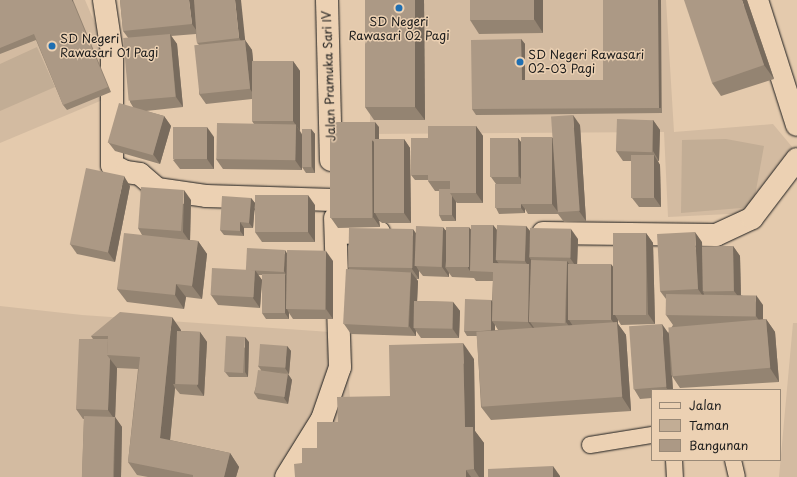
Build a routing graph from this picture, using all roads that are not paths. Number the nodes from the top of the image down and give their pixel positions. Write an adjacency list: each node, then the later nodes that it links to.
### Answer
1 (104, 0): 6 (street)
2 (326, 0): 6 (street, Jalan Pramuka Sari IV)
3 (757, 0): 4 (street)
4 (797, 125)
5 (797, 159): 9 (street)
6 (333, 200): 8 (street, Jalan Pramuka Sari IV)
7 (400, 232): 8 (street)
8 (336, 233): 14 (street, Jalan Pramuka Sari IV)
9 (519, 233)
10 (651, 435): 11 (lane)
11 (590, 445)
12 (674, 461): 15 (lane)
13 (733, 461): 16 (lane)
14 (286, 477)
15 (675, 477)
16 (737, 477)

